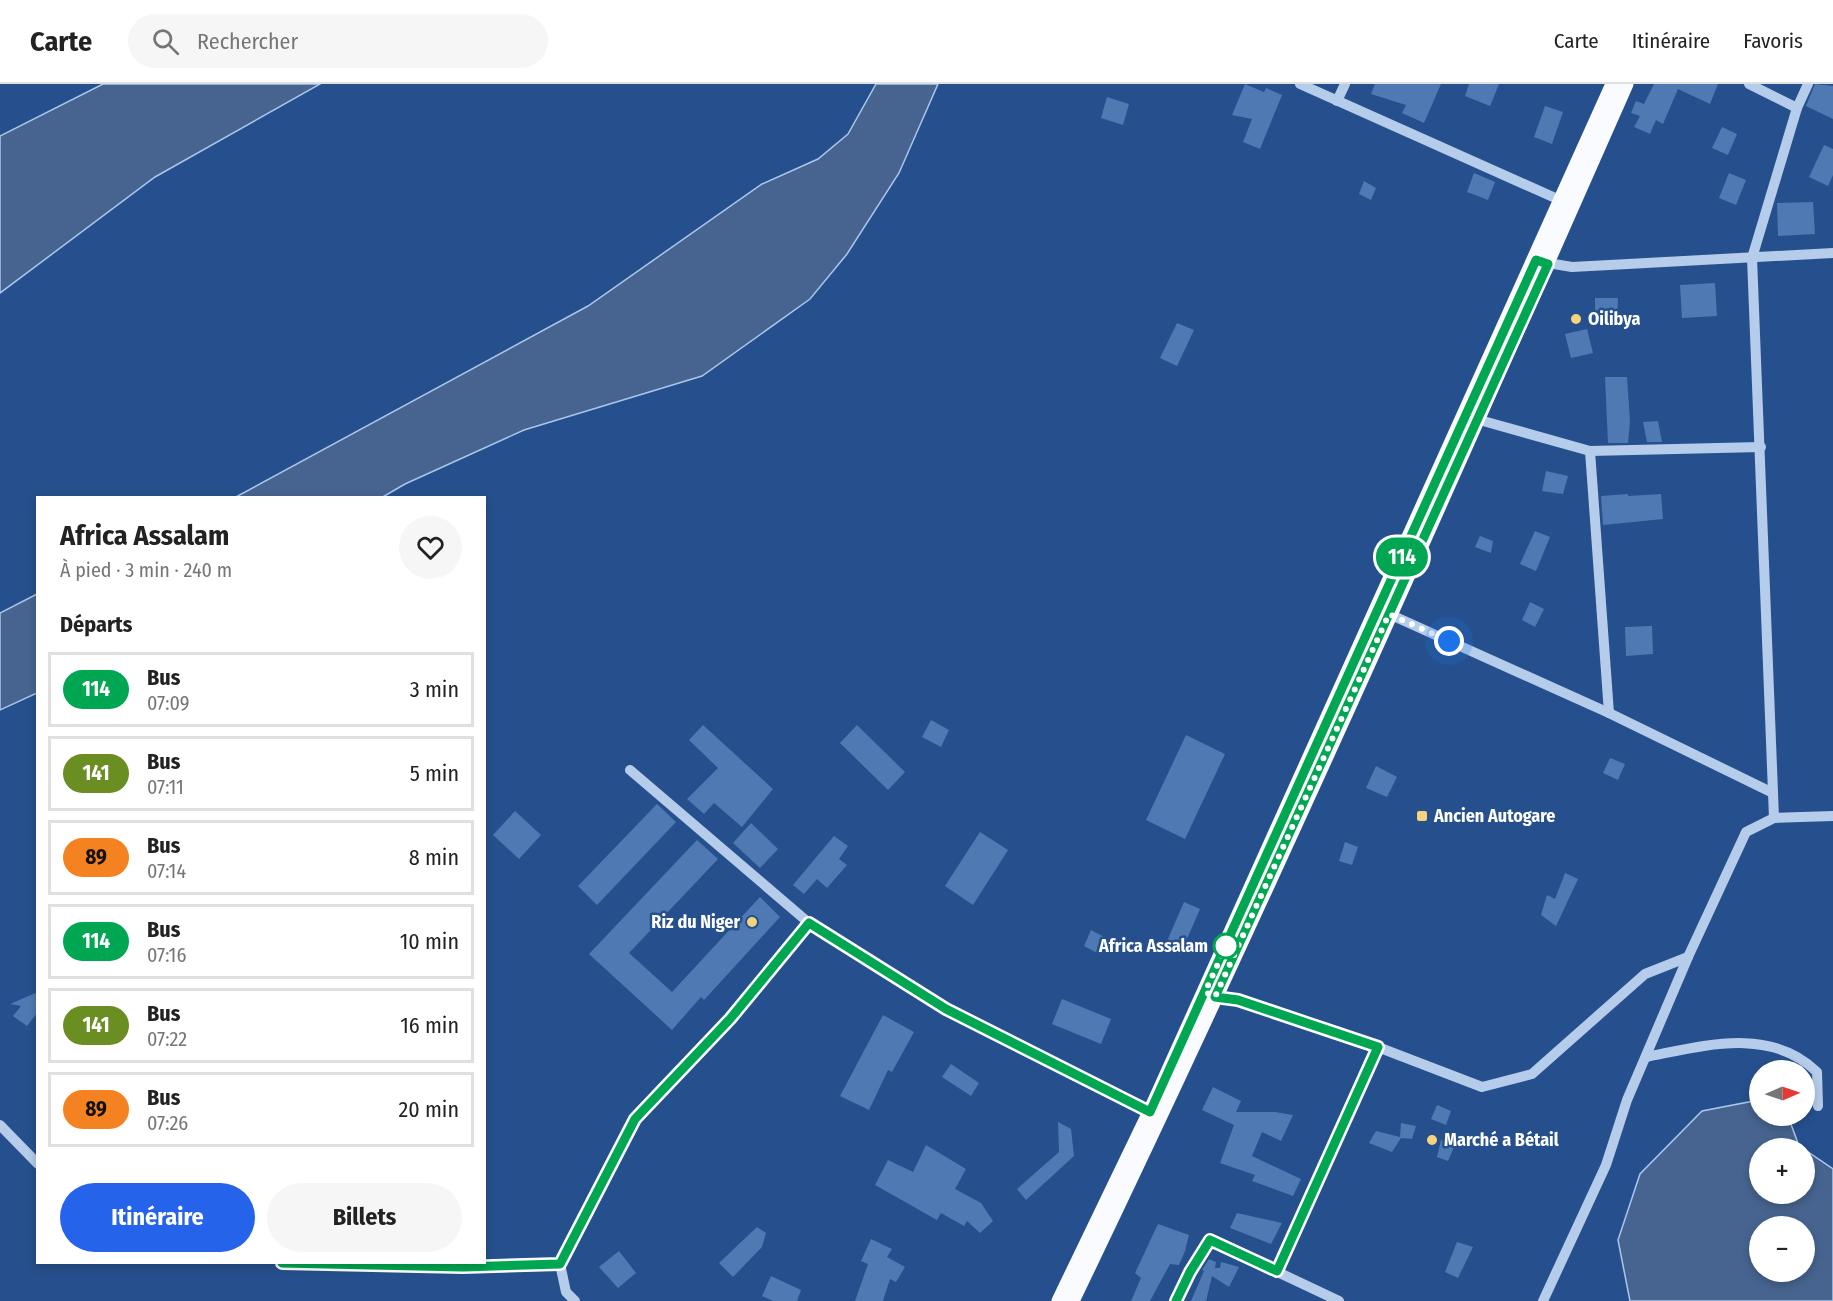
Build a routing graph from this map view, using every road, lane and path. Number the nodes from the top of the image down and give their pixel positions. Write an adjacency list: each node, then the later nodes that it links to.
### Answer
1 (1300, 84): 7 (street)
2 (1345, 84): 7 (street)
3 (1613, 84): 9 (main road)
4 (1626, 84): 12 (main road)
5 (1749, 84): 8 (street)
6 (1808, 84): 8 (street)
7 (1337, 101): 9 (street)
8 (1797, 108): 11 (street)
9 (1562, 201): 12 (main road)
10 (1833, 253): 11 (street)
11 (1752, 258): 12 (street); 14 (street)
12 (1542, 262): 13 (main road); 24 (main road)
13 (1476, 419): 15 (street); 16 (main road)
14 (1761, 447): 15 (street); 19 (street)
15 (1590, 451): 17 (street)
16 (1389, 614): 17 (street); 24 (main road)
17 (1609, 713): 19 (street)
18 (630, 770): 22 (street)
19 (1773, 793): 21 (street)
20 (1833, 816): 21 (street)
21 (1774, 818): 23 (street)
22 (809, 923): 28 (street); 32 (street)
23 (1688, 957): 25 (street); 26 (street)
24 (1210, 994): 25 (street); 28 (main road)
25 (1378, 1047): 33 (street)
26 (1646, 1057): 27 (street); 39 (street)
27 (1818, 1106)
28 (1156, 1114): 35 (main road); 36 (main road)
29 (0, 1125): 30 (street)
30 (36, 1162)
31 (327, 1264): 32 (street)
32 (560, 1264): 34 (street)
33 (1277, 1271): 37 (street); 38 (street)
34 (575, 1301)
35 (1059, 1301)
36 (1072, 1301)
37 (1176, 1301)
38 (1339, 1301)
39 (1544, 1301)

